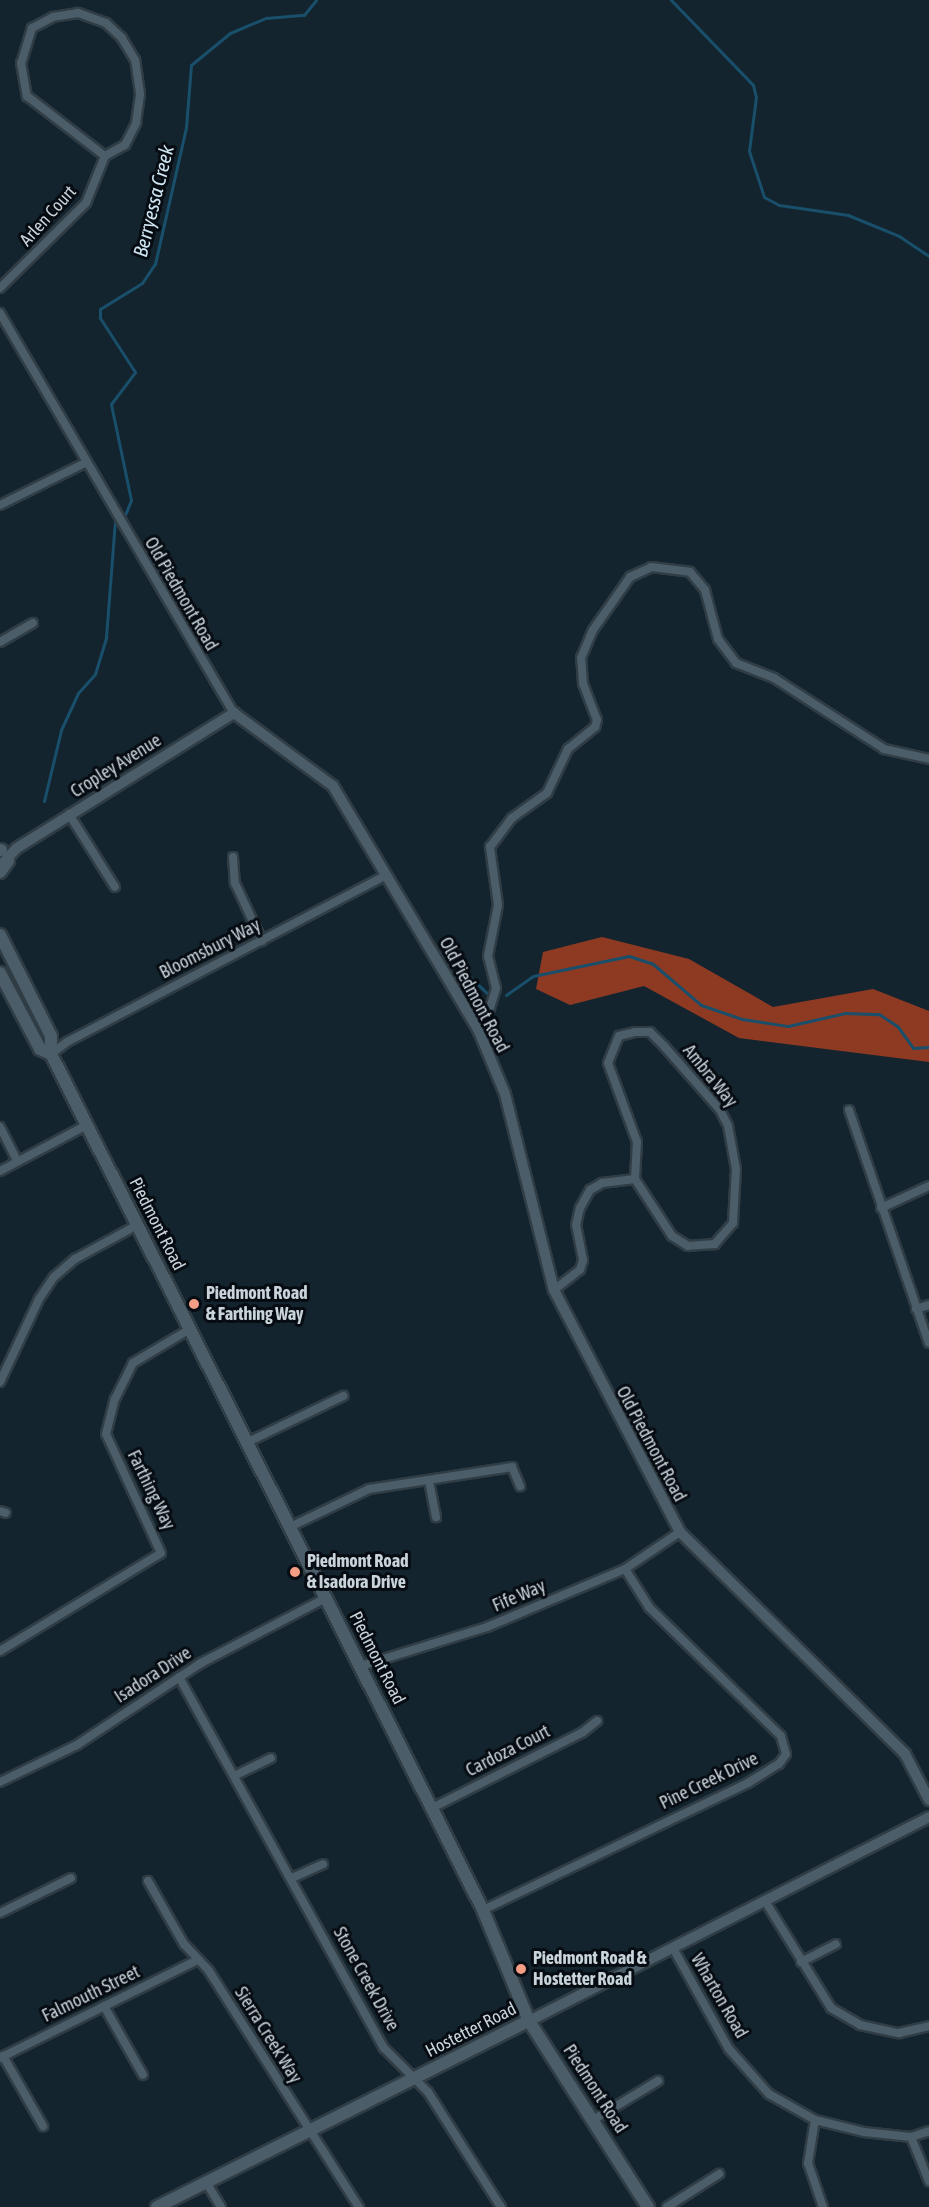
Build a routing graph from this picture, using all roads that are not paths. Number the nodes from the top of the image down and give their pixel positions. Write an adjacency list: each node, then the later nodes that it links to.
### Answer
1 (105, 156): 1 (street); 2 (street, Arlen Court)
2 (0, 288)
3 (0, 313): 4 (street, Old Piedmont Road)
4 (87, 462): 5 (street); 8 (street, Old Piedmont Road)
5 (0, 505)
6 (33, 623): 7 (street)
7 (0, 642)
8 (234, 713): 10 (street, Cropley Avenue); 16 (street, Old Piedmont Road)
9 (929, 759): 21 (street)
10 (69, 814): 11 (street, Cropley Avenue); 17 (street)
11 (17, 848): 12 (street, Cropley Avenue); 14 (street, Cropley Avenue)
12 (0, 850)
13 (232, 857): 19 (street)
14 (4, 863): 15 (main road)
15 (0, 872)
16 (386, 875): 19 (street, Bloomsbury Way); 21 (street, Old Piedmont Road)
17 (116, 887)
18 (0, 935): 22 (main road, Piedmont Road)
19 (262, 941): 22 (street, Bloomsbury Way)
20 (0, 973): 22 (main road, Piedmont Road)
21 (471, 1019): 32 (street, Old Piedmont Road)
22 (51, 1054): 24 (main road, Piedmont Road)
23 (849, 1110): 30 (street)
24 (87, 1125): 26 (street); 31 (main road, Piedmont Road)
25 (0, 1127): 26 (street)
26 (17, 1161): 27 (street)
27 (0, 1171)
28 (635, 1179): 28 (street, Ambra Way); 32 (street)
29 (929, 1186): 30 (street)
30 (881, 1208): 34 (street)
31 (137, 1225): 35 (main road, Piedmont Road); 37 (street)
32 (554, 1290): 44 (street, Old Piedmont Road)
33 (929, 1305): 34 (street)
34 (916, 1309): 36 (street)
35 (190, 1329): 39 (main road, Piedmont Road); 47 (street, Farthing Way)
36 (929, 1343)
37 (0, 1382)
38 (343, 1396): 39 (street)
39 (248, 1442): 43 (main road, Piedmont Road)
40 (429, 1481): 41 (street); 42 (street); 43 (street)
41 (520, 1486)
42 (436, 1517)
43 (290, 1527): 46 (main road, Piedmont Road)
44 (680, 1532): 45 (street, Fife Way); 54 (street, Old Piedmont Road)
45 (625, 1569): 48 (street, Fife Way); 62 (street, Pine Creek Drive)
46 (326, 1598): 48 (main road, Piedmont Road); 49 (street, Isadora Drive)
47 (0, 1651)
48 (361, 1666): 55 (main road, Piedmont Road)
49 (179, 1677): 52 (street, Stone Creek Drive); 53 (street, Isadora Drive)
50 (597, 1720): 55 (street, Cardoza Court)
51 (270, 1758): 52 (street)
52 (234, 1776): 59 (street, Stone Creek Drive)
53 (0, 1782)
54 (929, 1800)
55 (432, 1808): 62 (main road, Piedmont Road)
56 (929, 1817): 61 (street, Hostetter Road)
57 (323, 1864): 59 (street)
58 (71, 1878): 63 (street)
59 (292, 1878): 73 (street, Stone Creek Drive)
60 (148, 1881): 66 (street, Sierra Creek Way)
61 (765, 1901): 65 (street, Hostetter Road); 67 (street)
62 (483, 1910): 69 (main road, Piedmont Road)
63 (0, 1913)
64 (836, 1944): 67 (street)
65 (673, 1948): 69 (street, Hostetter Road); 76 (street, Wharton Road)
66 (197, 1960): 68 (street, Falmouth Street); 79 (street, Sierra Creek Way)
67 (801, 1962): 70 (street)
68 (104, 2006): 71 (street, Falmouth Street); 72 (street)
69 (529, 2020): 73 (main road, Hostetter Road); 75 (main road, Piedmont Road)
70 (929, 2026)
71 (1, 2057): 77 (street)
72 (143, 2074)
73 (416, 2080): 79 (main road, Hostetter Road); 87 (street, Stone Creek Drive)
74 (658, 2080): 75 (street)
75 (593, 2120): 88 (main road, Piedmont Road)
76 (815, 2120): 80 (street, Wharton Road); 90 (street)
77 (43, 2126)
78 (929, 2131): 80 (street, Wharton Road)
79 (309, 2132): 83 (main road, Hostetter Road); 86 (street, Sierra Creek Way)
80 (911, 2137): 82 (street)
81 (719, 2174): 89 (street)
82 (929, 2181)
83 (206, 2182): 84 (main road, Hostetter Road); 85 (street)
84 (157, 2207)
85 (221, 2207)
86 (359, 2207)
87 (501, 2207)
88 (648, 2207)
89 (667, 2207)
90 (823, 2207)

